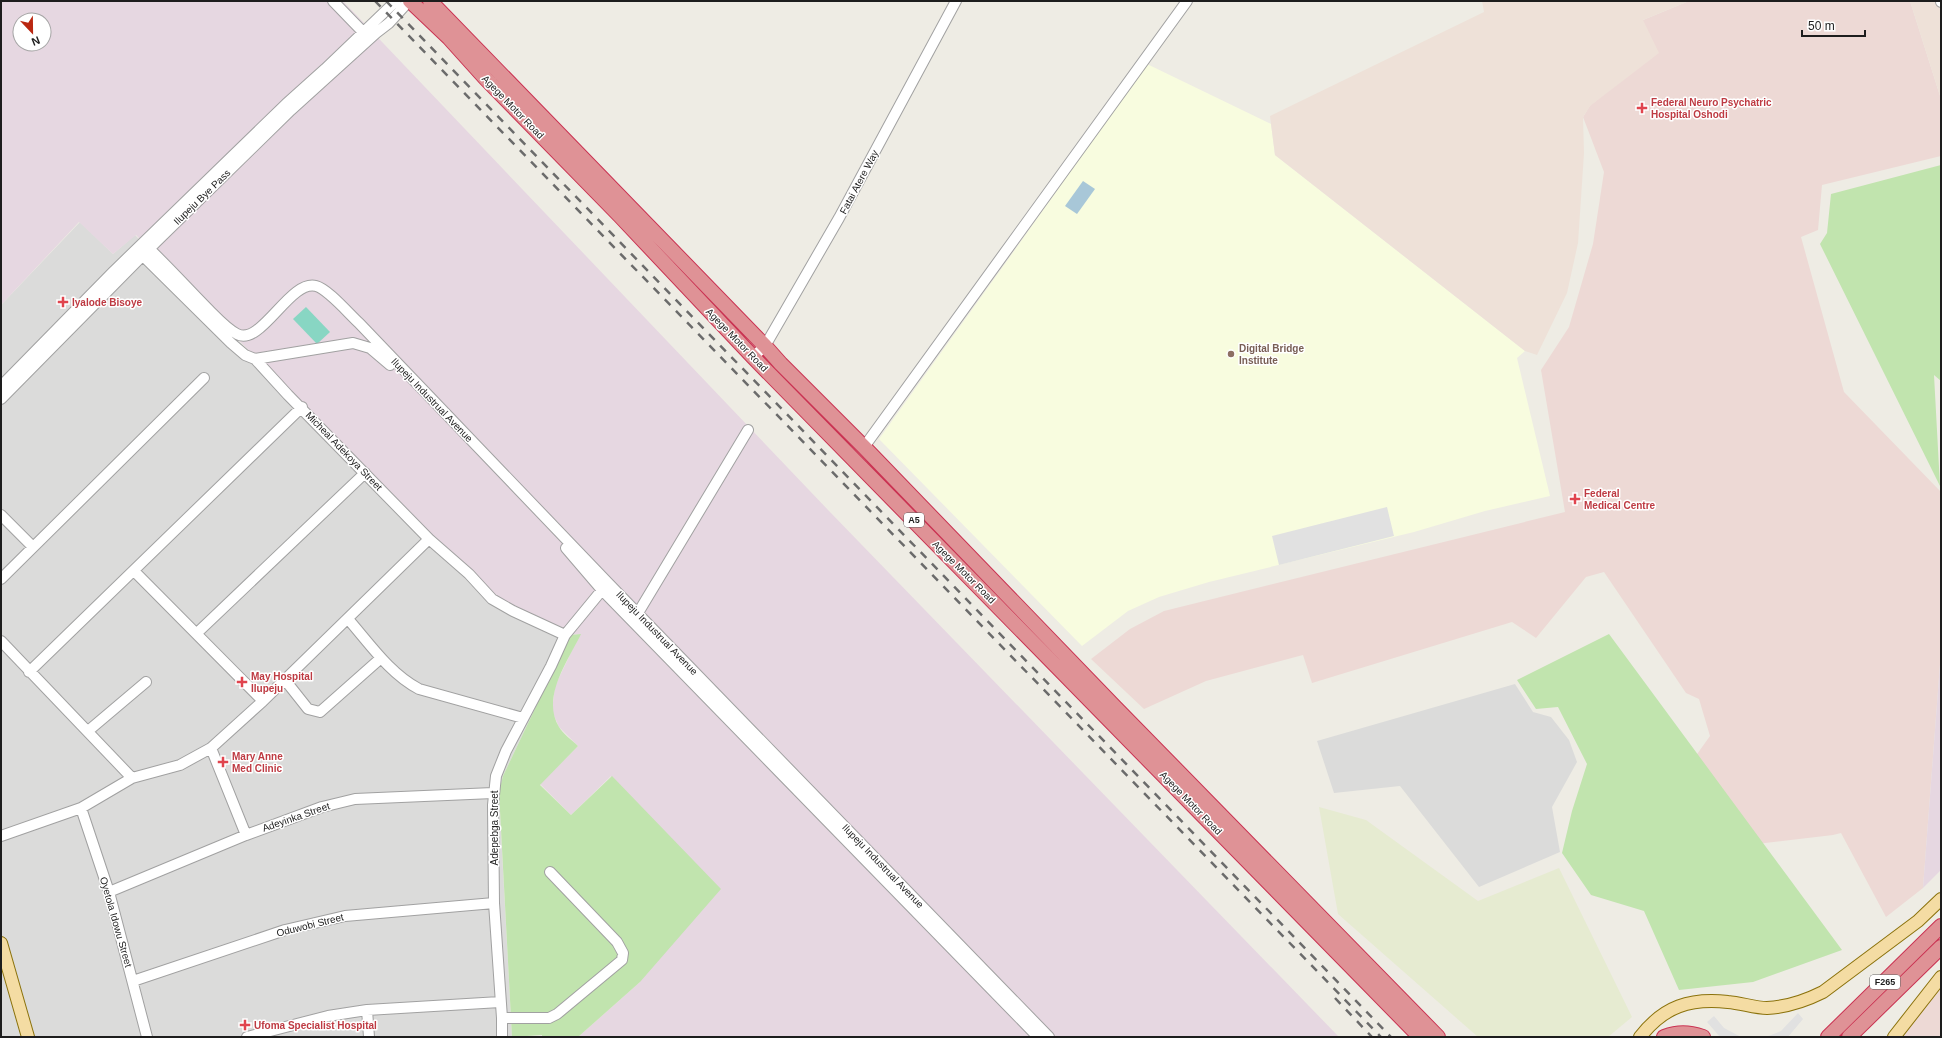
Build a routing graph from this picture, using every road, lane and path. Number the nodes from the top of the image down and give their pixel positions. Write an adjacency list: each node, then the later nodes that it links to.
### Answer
1 (333, 1): 7 (street)
2 (396, 1): 7 (street, Ilupeju Bye Pass)
3 (410, 1): 8 (street, Ilupeju Bye Pass); 10 (highway, Agege Motor Road / A5)
4 (430, 1): 9 (highway, Agege Motor Road / A5)
5 (956, 1): 9 (street, Fatai Atere Way)
6 (1187, 1): 17 (street)
7 (363, 32): 8 (street, Ilupeju Bye Pass)
8 (143, 249): 11 (street, Micheal Adekoya Street); 13 (street, Ilupeju Bye Pass); 14 (street, Ilupeju Bye Pass); 25 (street, Ilupeju Industrual Avenue)
9 (765, 346): 10 (street, Fatai Atere Way); 17 (highway, Agege Motor Road / A5)
10 (753, 357): 54 (highway, Agege Motor Road / A5)
11 (255, 359): 15 (street, Micheal Adekoya Street); 24 (street, Ilupeju Industrual Avenue)
12 (204, 378): 21 (street)
13 (1, 386)
14 (1, 399)
15 (302, 407): 18 (street, Micheal Adekoya Street); 22 (street)
16 (748, 430): 25 (street)
17 (864, 447): 54 (highway, Agege Motor Road / A5)
18 (365, 473): 20 (street, Micheal Adekoya Street); 27 (street)
19 (1, 515): 21 (street)
20 (429, 538): 26 (street); 28 (street, Micheal Adekoya Street)
21 (33, 547): 23 (street)
22 (134, 571): 27 (street); 31 (street)
23 (1, 579)
24 (602, 590): 28 (street, Adepebga Street); 62 (street, Ilupeju Industrual Avenue)
25 (638, 614): 63 (street, Ilupeju Industrual Avenue)
26 (348, 619): 30 (street); 32 (street)
27 (197, 633): 34 (street)
28 (565, 635): 35 (street, Adepebga Street)
29 (1, 641): 31 (street)
30 (381, 658): 32 (street); 35 (street)
31 (29, 672): 36 (street)
32 (285, 680): 34 (street)
33 (146, 682): 36 (street)
34 (263, 701): 37 (street)
35 (523, 718): 39 (street, Adepebga Street)
36 (88, 731): 38 (street)
37 (211, 748): 38 (street); 41 (street)
38 (132, 778): 40 (street)
39 (493, 793): 41 (street, Adeyinka Street); 46 (street, Adepebga Street)
40 (81, 808): 42 (street); 44 (street, Oyetola Idowu Street)
41 (246, 835): 44 (street, Adeyinka Street)
42 (1, 836)
43 (550, 872): 56 (street)
44 (109, 892): 52 (street, Oyetola Idowu Street)
45 (1941, 899): 66 (main road)
46 (494, 903): 52 (street, Oduwobi Street); 53 (street, Adepebga Street)
47 (1941, 926): 69 (highway, F265)
48 (1, 943): 50 (main road)
49 (1941, 947): 70 (highway, F265)
50 (3, 958): 57 (main road)
51 (1941, 978): 71 (main road)
52 (133, 981): 58 (street, Oyetola Idowu Street)
53 (500, 1002): 55 (street); 56 (street, Adepebga Street)
54 (1401, 1009): 64 (highway, Agege Motor Road / A5); 65 (highway, Agege Motor Road / A5)
55 (367, 1010): 59 (street); 60 (street)
56 (502, 1018): 61 (street, Adepebga Street)
57 (28, 1037)
58 (147, 1037)
59 (247, 1037)
60 (369, 1037)
61 (502, 1037)
62 (1038, 1037)
63 (1049, 1037)
64 (1420, 1037)
65 (1438, 1037)
66 (1640, 1037)
67 (1664, 1037): 68 (highway)
68 (1703, 1037)
69 (1828, 1037)
70 (1849, 1037)
71 (1894, 1037)

